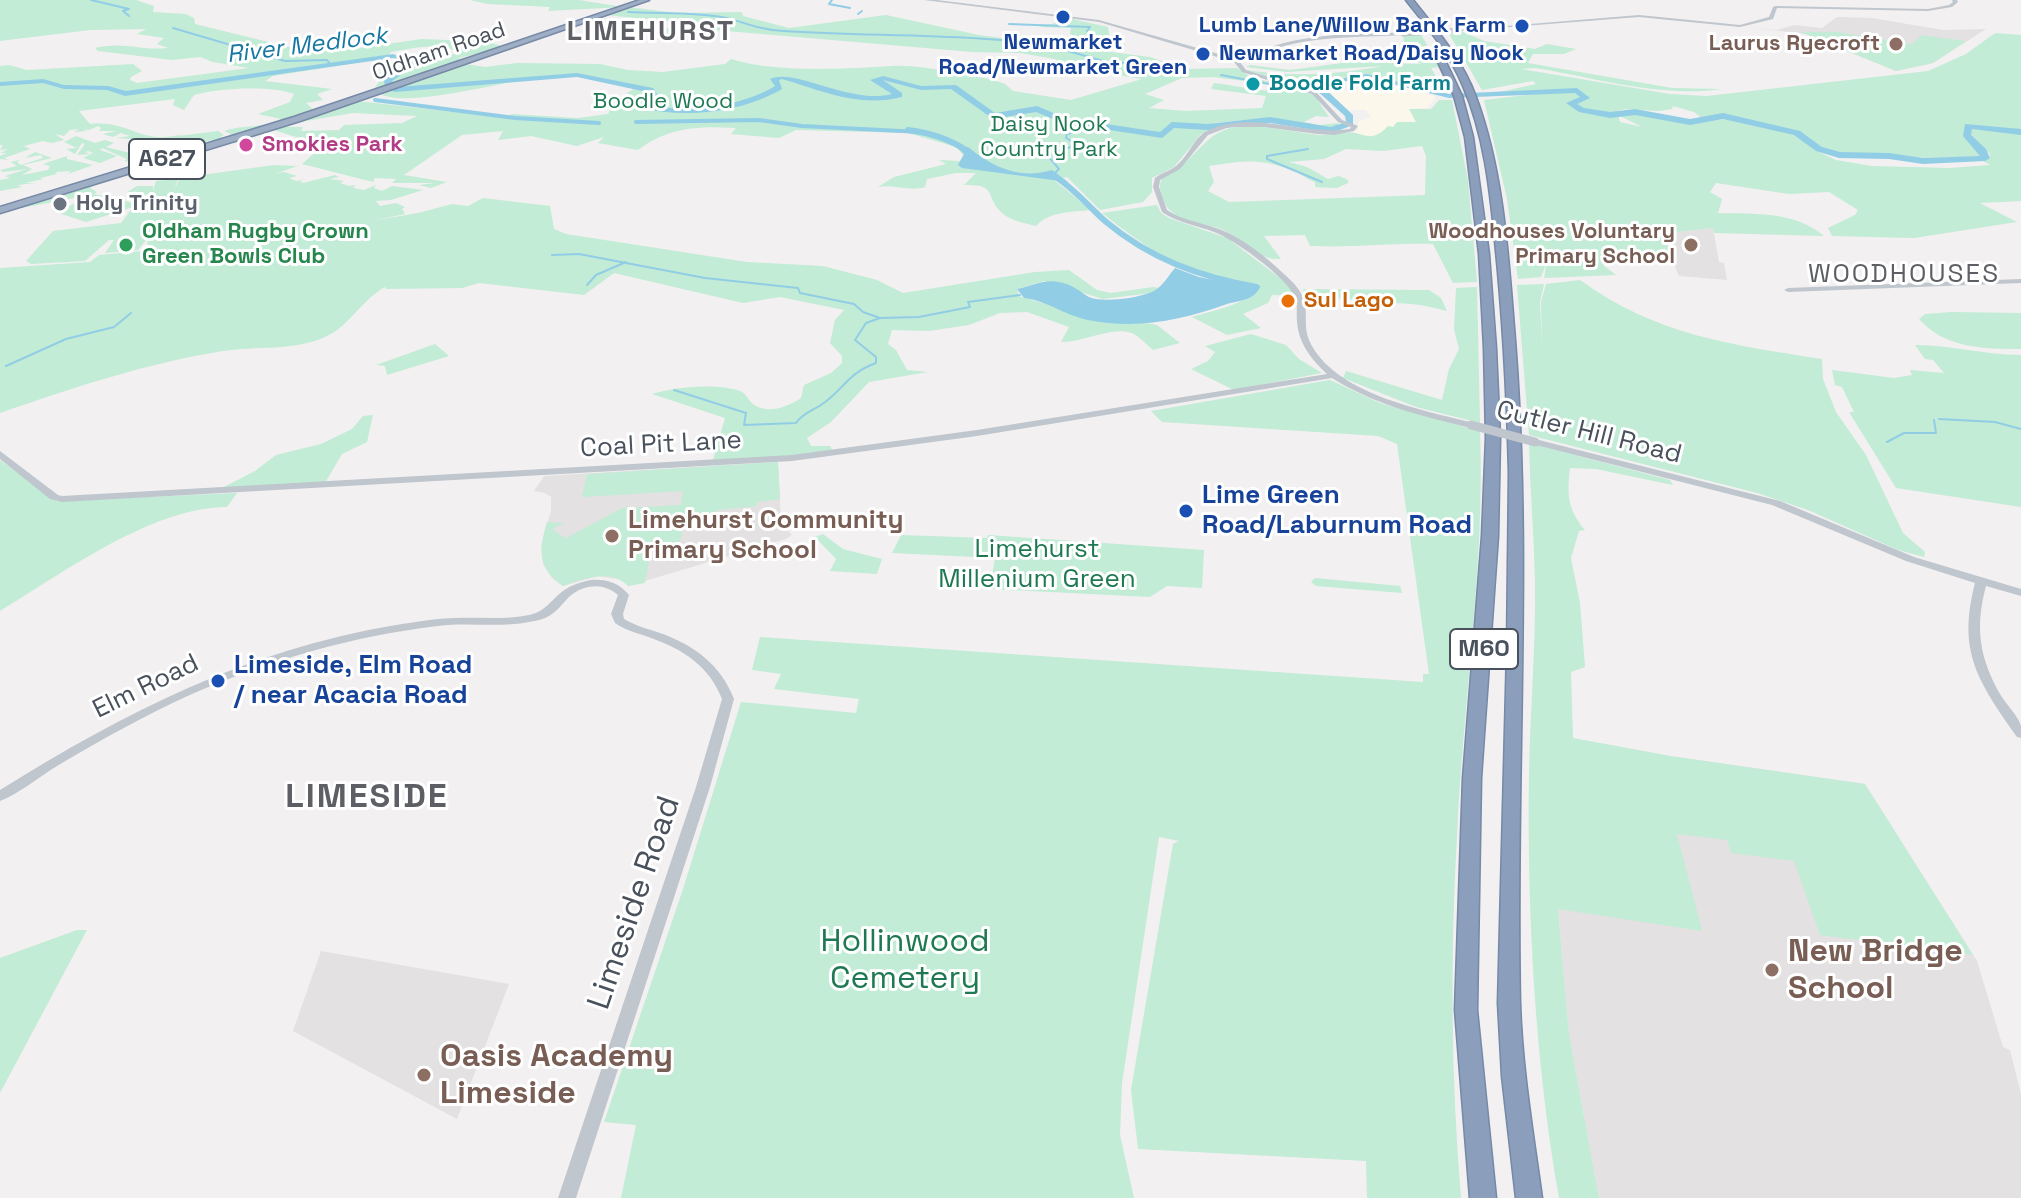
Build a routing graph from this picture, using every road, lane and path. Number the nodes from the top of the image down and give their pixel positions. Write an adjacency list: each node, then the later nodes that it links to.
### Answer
1 (646, 0): 8 (highway, Oldham Road / A627)
2 (926, 0): 6 (street)
3 (1398, 0): 7 (highway, M60)
4 (1409, 0): 7 (highway, M60)
5 (1954, 0): 6 (street, bridge)
6 (1239, 63): 11 (street, Cutler Hill Road)
7 (1465, 97): 19 (highway, M60); 20 (highway, M60)
8 (0, 210)
9 (2021, 281): 10 (street)
10 (1788, 290)
11 (1334, 375): 12 (street, Coal Pit Lane); 13 (street, Cutler Hill Road, bridge)
12 (0, 454)
13 (1981, 582): 14 (street, Cutler Hill Road); 16 (street)
14 (2021, 593)
15 (725, 717): 17 (street, Elm Road); 18 (street, Limeside Road)
16 (2021, 734)
17 (0, 796)
18 (567, 1198)
19 (1483, 1198)
20 (1529, 1198)

